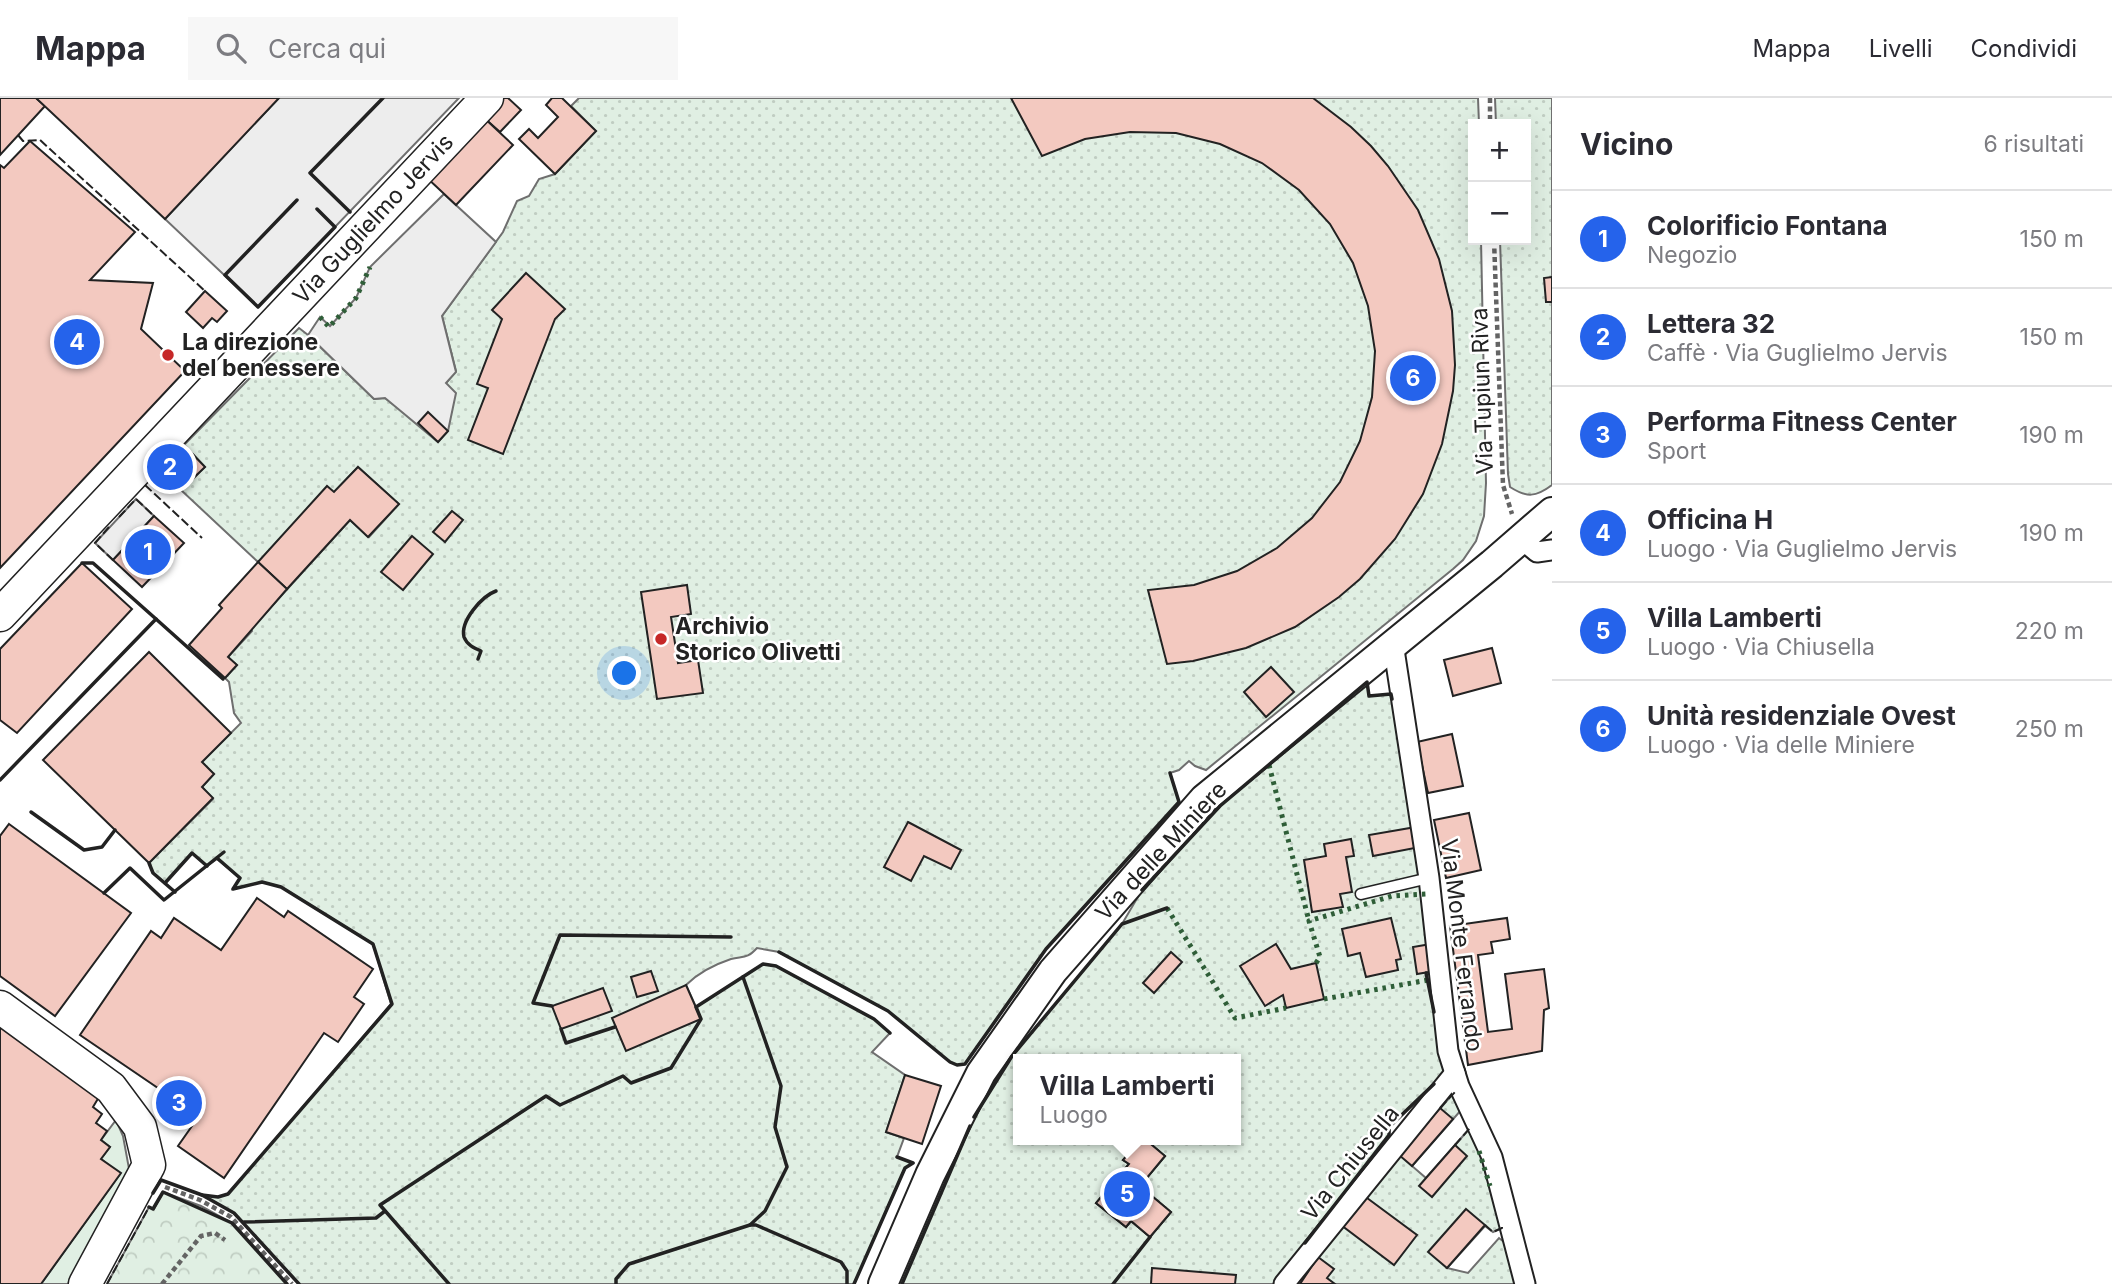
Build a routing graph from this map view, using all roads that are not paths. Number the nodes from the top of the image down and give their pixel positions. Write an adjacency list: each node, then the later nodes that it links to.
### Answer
1 (487, 98): 5 (main road, Via Guglielmo Jervis)
2 (1552, 512): 3 (street, Via delle Miniere)
3 (1520, 538): 4 (street); 6 (street, Via delle Miniere)
4 (1552, 550)
5 (0, 615)
6 (1393, 643): 7 (street, Via Monte Ferrando); 12 (street, Via delle Miniere)
7 (1429, 878): 8 (lane); 10 (street, Via Monte Ferrando)
8 (1361, 894)
9 (0, 1007): 11 (main road)
10 (1455, 1073): 13 (street, Via Chiusella); 14 (street, Via Monte Ferrando)
11 (85, 1284)
12 (883, 1284)
13 (1284, 1284)
14 (1525, 1284)

